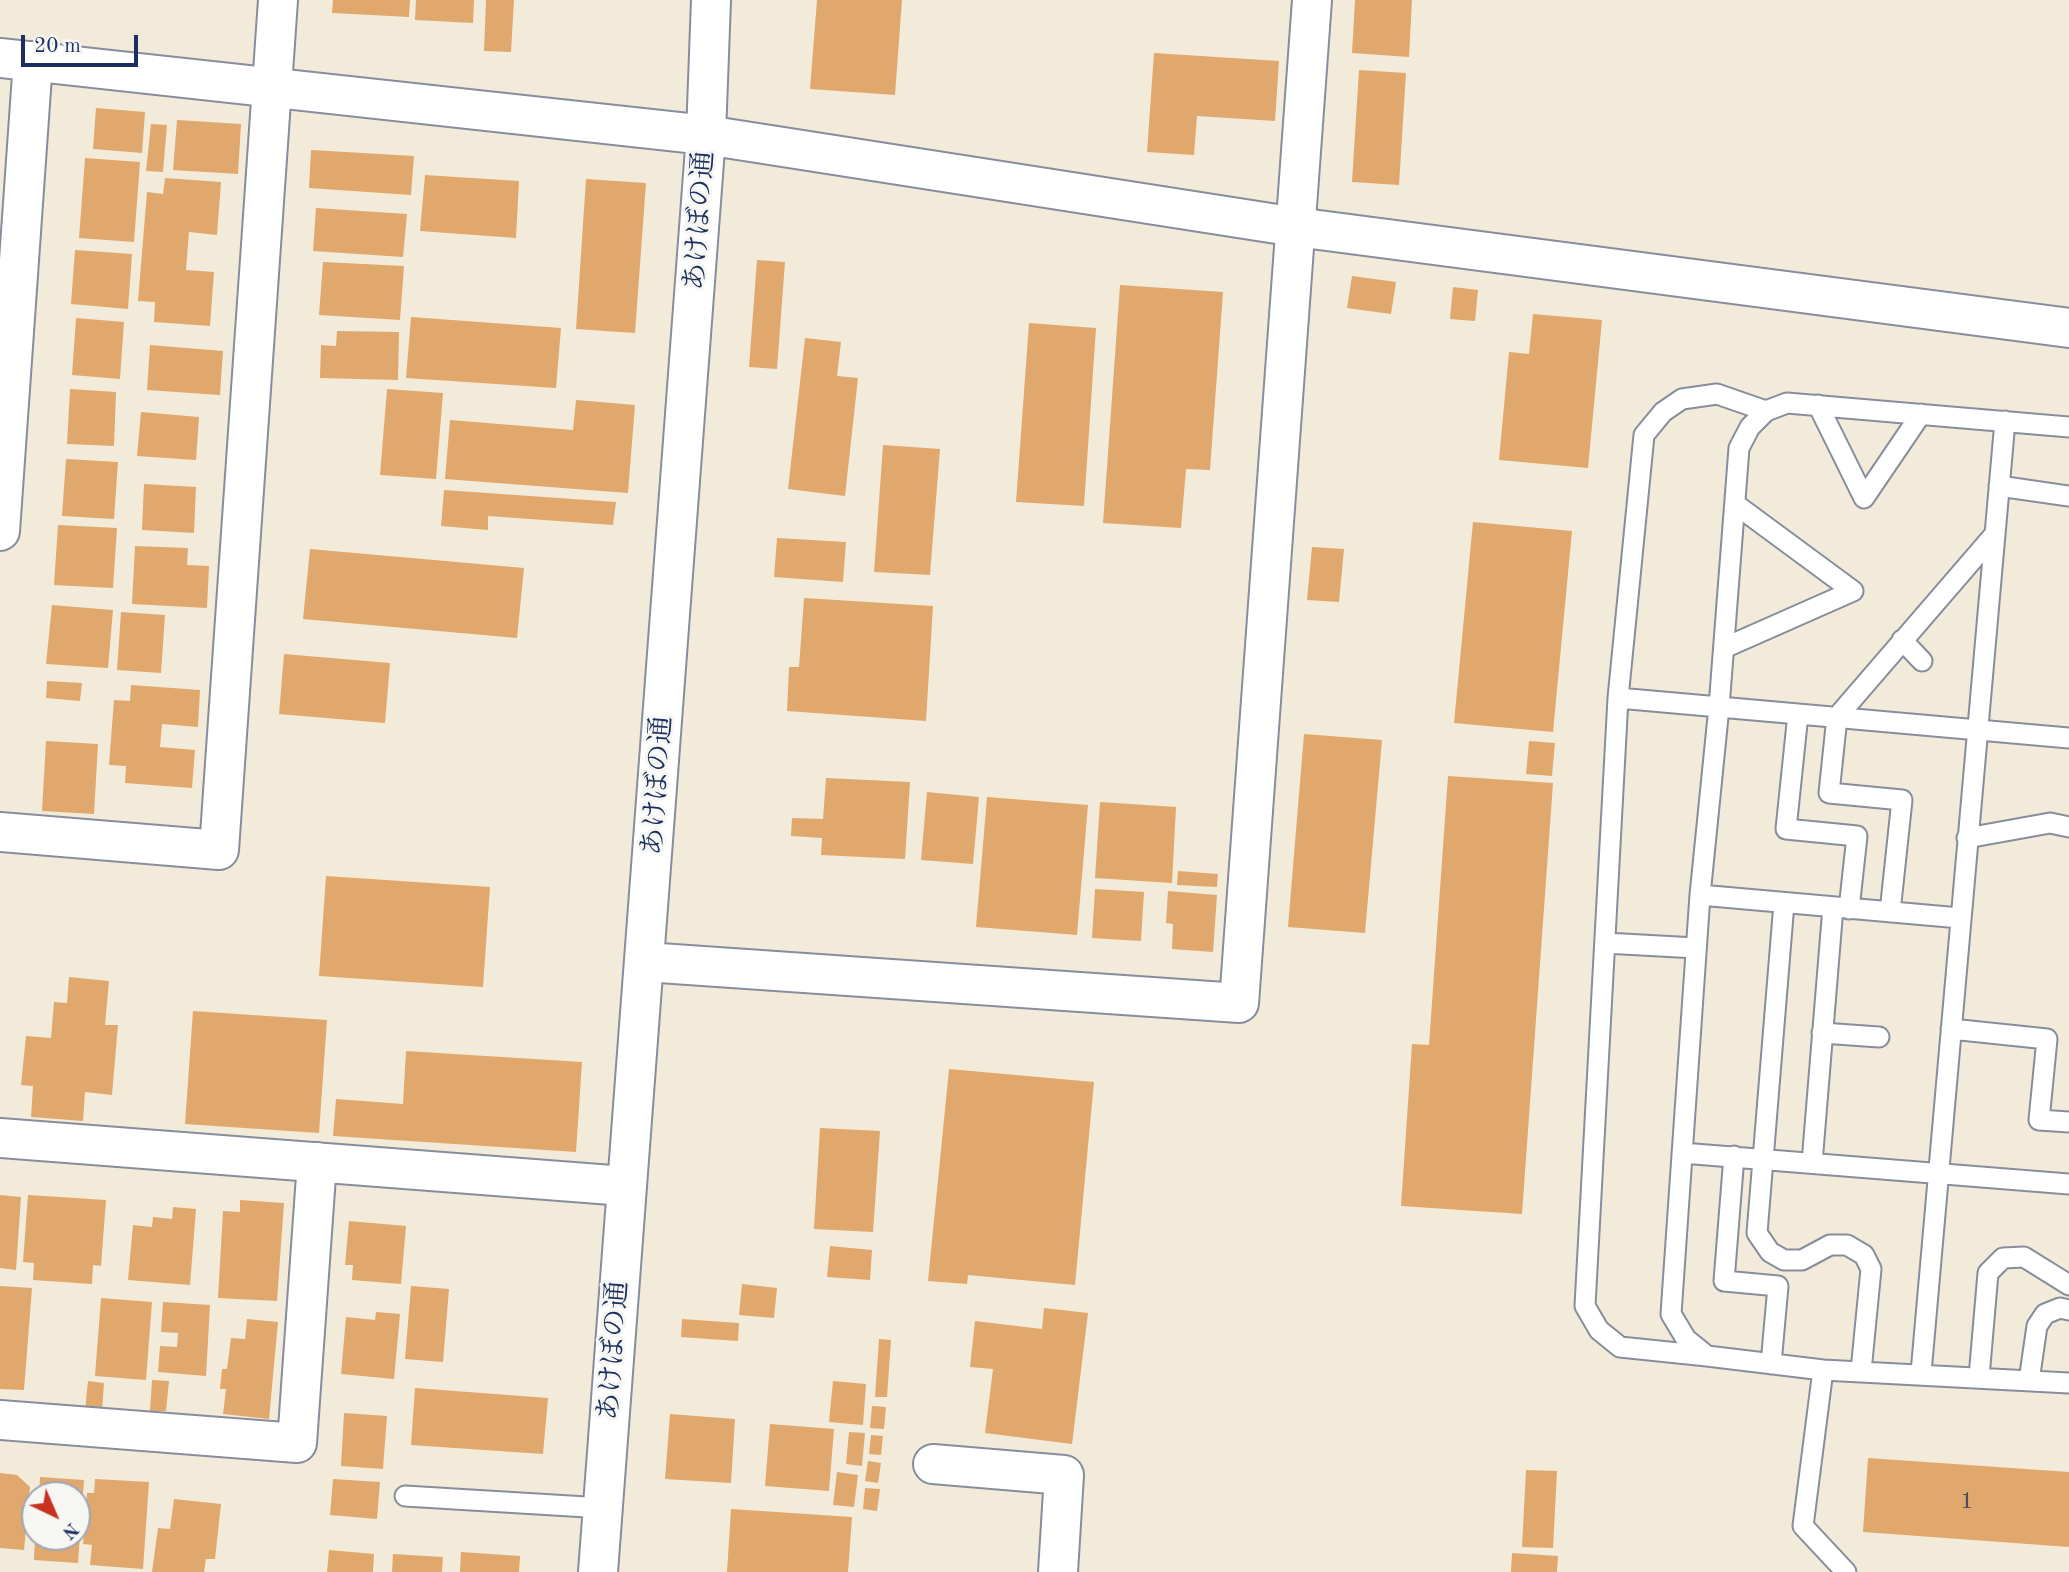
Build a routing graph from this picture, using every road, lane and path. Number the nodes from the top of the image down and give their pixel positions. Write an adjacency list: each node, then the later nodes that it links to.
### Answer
1 (278, 0): 5 (street)
2 (711, 0): 6 (street, あけぼの通)
3 (1312, 0): 7 (street)
4 (16, 60): 5 (street); 17 (street)
5 (274, 87): 6 (street); 29 (street)
6 (706, 135): 7 (street); 38 (street, あけぼの通)
7 (1296, 227): 8 (street); 38 (street)
8 (2069, 328)
9 (1818, 405): 10 (lane); 11 (lane); 11 (lane)
10 (1766, 411): 16 (lane); 22 (lane)
11 (1921, 414): 12 (lane)
12 (2005, 421): 13 (lane); 14 (lane)
13 (2069, 427)
14 (1999, 486): 15 (lane); 18 (lane)
15 (2069, 496)
16 (1735, 504): 20 (lane); 20 (lane)
17 (0, 531)
18 (1994, 535): 19 (lane); 26 (lane)
19 (1902, 640): 21 (lane); 25 (lane)
20 (1724, 648): 23 (lane)
21 (1922, 661)
22 (1618, 698): 23 (lane); 36 (lane)
23 (1719, 707): 24 (lane); 31 (lane)
24 (1798, 714): 25 (lane); 33 (lane)
25 (1837, 717): 26 (lane); 34 (lane)
26 (1976, 730): 27 (lane); 30 (lane)
27 (2069, 738)
28 (2069, 827): 30 (lane)
29 (0, 832)
30 (1967, 838): 35 (lane)
31 (1700, 895): 32 (lane); 37 (lane)
32 (1784, 903): 33 (lane); 46 (lane)
33 (1841, 908): 34 (lane); 40 (lane)
34 (1890, 912): 35 (lane)
35 (1960, 918): 39 (lane)
36 (1605, 943): 37 (lane); 54 (lane)
37 (1696, 948): 44 (lane)
38 (645, 962): 51 (street, あけぼの通)
39 (1951, 1029): 42 (lane); 49 (lane)
40 (1822, 1034): 41 (lane); 48 (lane)
41 (1878, 1037)
42 (2069, 1122)
43 (0, 1138): 47 (street)
44 (1682, 1153): 45 (lane); 54 (lane)
45 (1734, 1156): 46 (lane); 55 (lane)
46 (1764, 1158): 48 (lane); 57 (lane)
47 (317, 1162): 51 (street); 62 (street)
48 (1812, 1163): 49 (lane)
49 (1938, 1175): 50 (lane); 58 (lane)
50 (2069, 1184)
51 (625, 1186): 65 (street, あけぼの通)
52 (2069, 1286): 59 (lane)
53 (2069, 1310): 60 (lane)
54 (1707, 1356): 55 (lane)
55 (1771, 1364): 56 (lane)
56 (1823, 1370): 57 (lane); 68 (lane)
57 (1861, 1371): 58 (lane)
58 (1921, 1373): 59 (lane)
59 (1979, 1377): 60 (lane)
60 (2029, 1381): 61 (lane)
61 (2069, 1383)
62 (0, 1420)
63 (933, 1464): 67 (street)
64 (405, 1496): 65 (lane)
65 (603, 1508): 66 (street, あけぼの通)
66 (598, 1572)
67 (1058, 1572)
68 (1846, 1572)

